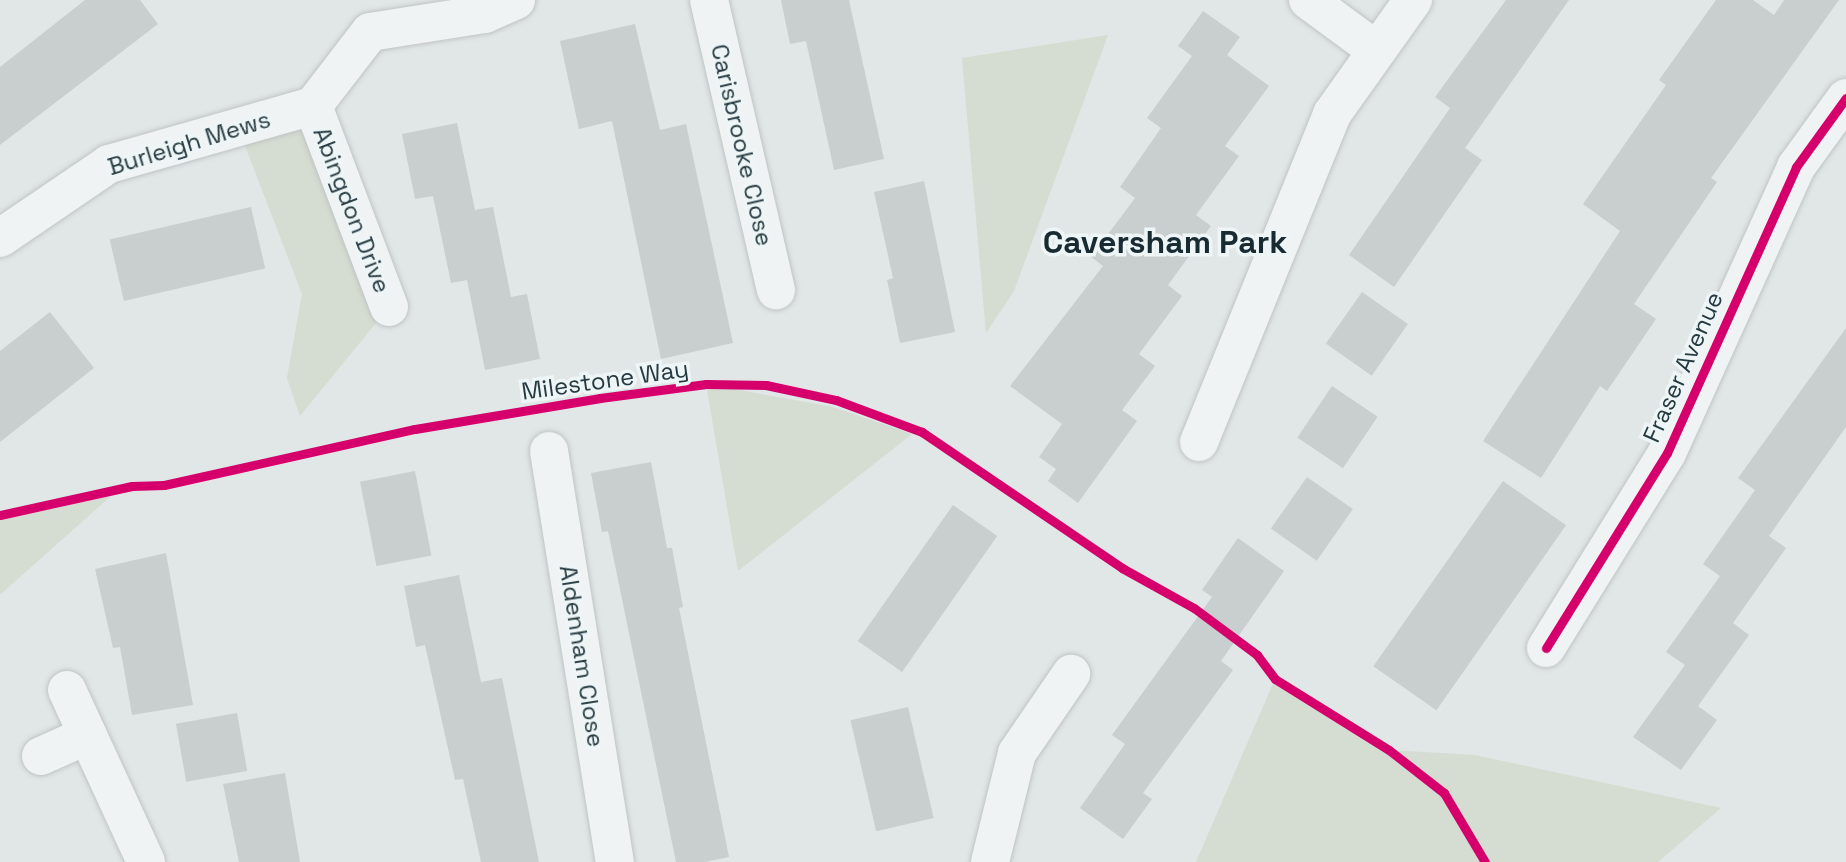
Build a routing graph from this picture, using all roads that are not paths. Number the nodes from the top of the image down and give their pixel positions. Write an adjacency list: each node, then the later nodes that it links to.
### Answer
1 (516, 0): 7 (street, Abingdon Drive)
2 (709, 0): 9 (street, Carisbrooke Close)
3 (1308, 0): 5 (street)
4 (1413, 0): 5 (street)
5 (1376, 51): 11 (street)
6 (1846, 98): 13 (street, Fraser Avenue)
7 (313, 106): 8 (street, Burleigh Mews); 10 (street, Abingdon Drive)
8 (0, 238)
9 (776, 290)
10 (389, 307)
11 (1199, 442)
12 (549, 451): 19 (street, Aldenham Close)
13 (1546, 649)
14 (1071, 674): 20 (street)
15 (67, 690): 16 (street)
16 (88, 735): 17 (street); 18 (street)
17 (41, 757)
18 (146, 862)
19 (615, 862)
20 (990, 862)

